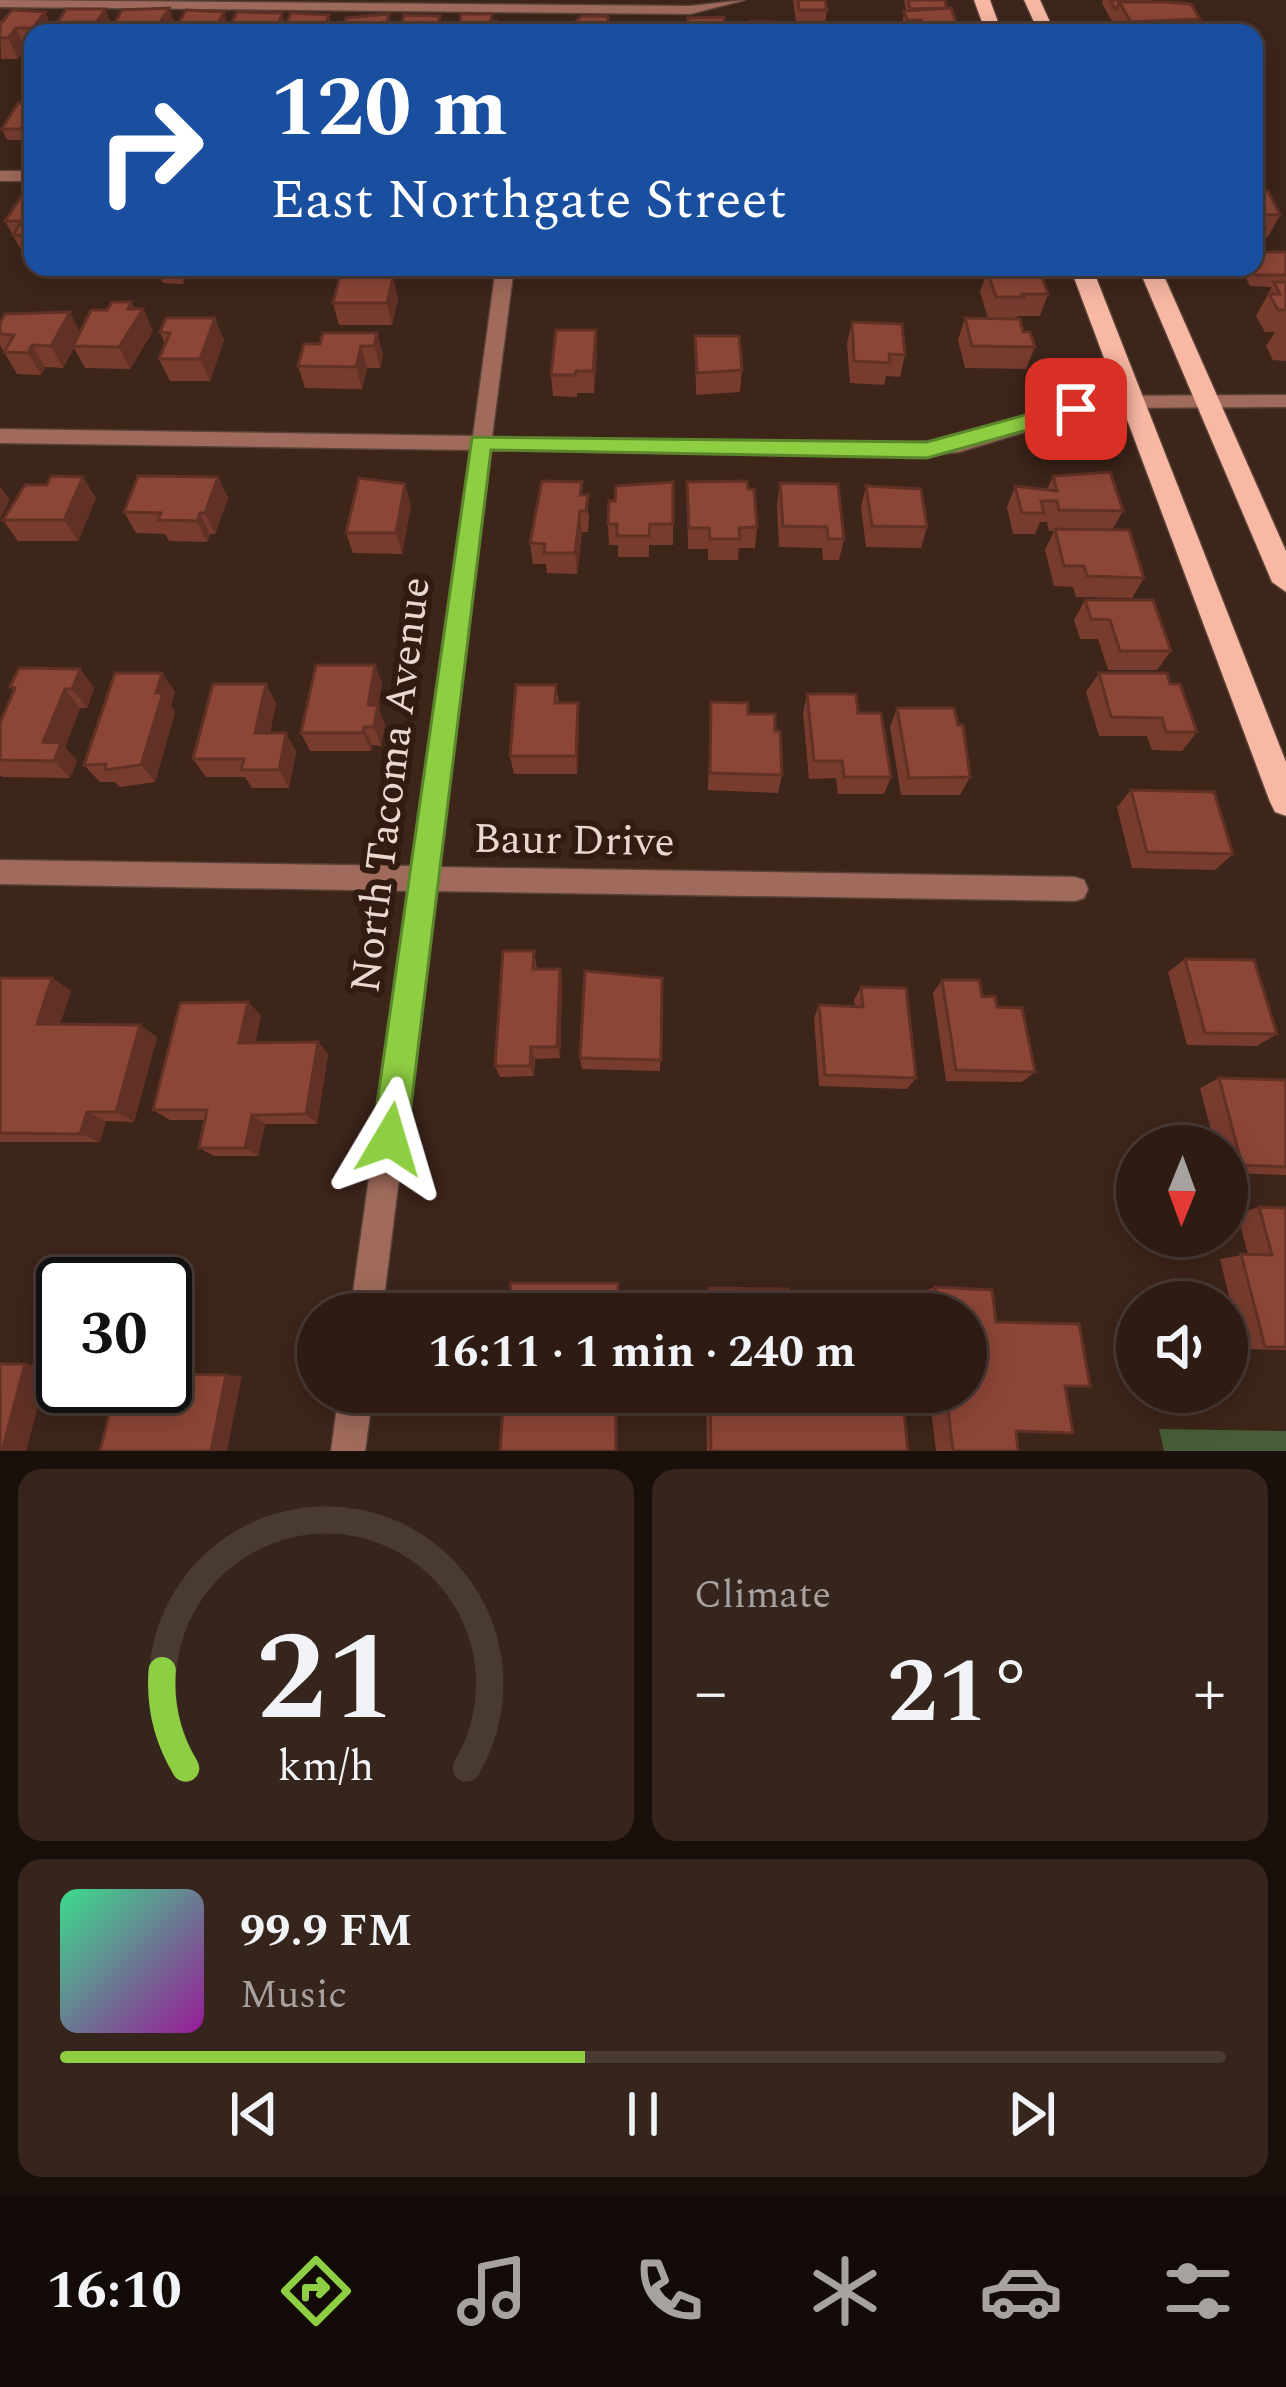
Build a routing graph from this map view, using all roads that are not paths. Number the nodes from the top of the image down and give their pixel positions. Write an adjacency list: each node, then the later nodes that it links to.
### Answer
1 (738, 0): 3 (street)
2 (0, 4): 3 (street)
3 (538, 10)
4 (505, 276): 11 (street, North Tacoma Avenue)
5 (1085, 276): 7 (main road)
6 (1153, 276): 8 (main road)
7 (1132, 400): 8 (street); 11 (street); 13 (main road)
8 (1207, 400): 9 (street); 12 (main road)
9 (1286, 400)
10 (0, 436): 11 (street)
11 (480, 442): 15 (street, North Tacoma Avenue)
12 (1286, 582)
13 (1286, 802)
14 (0, 872): 15 (street, Baur Drive)
15 (424, 877): 16 (street, Baur Drive); 17 (street, North Tacoma Avenue)
16 (1075, 890)
17 (369, 1293)
18 (353, 1413): 19 (street)
19 (348, 1451)

